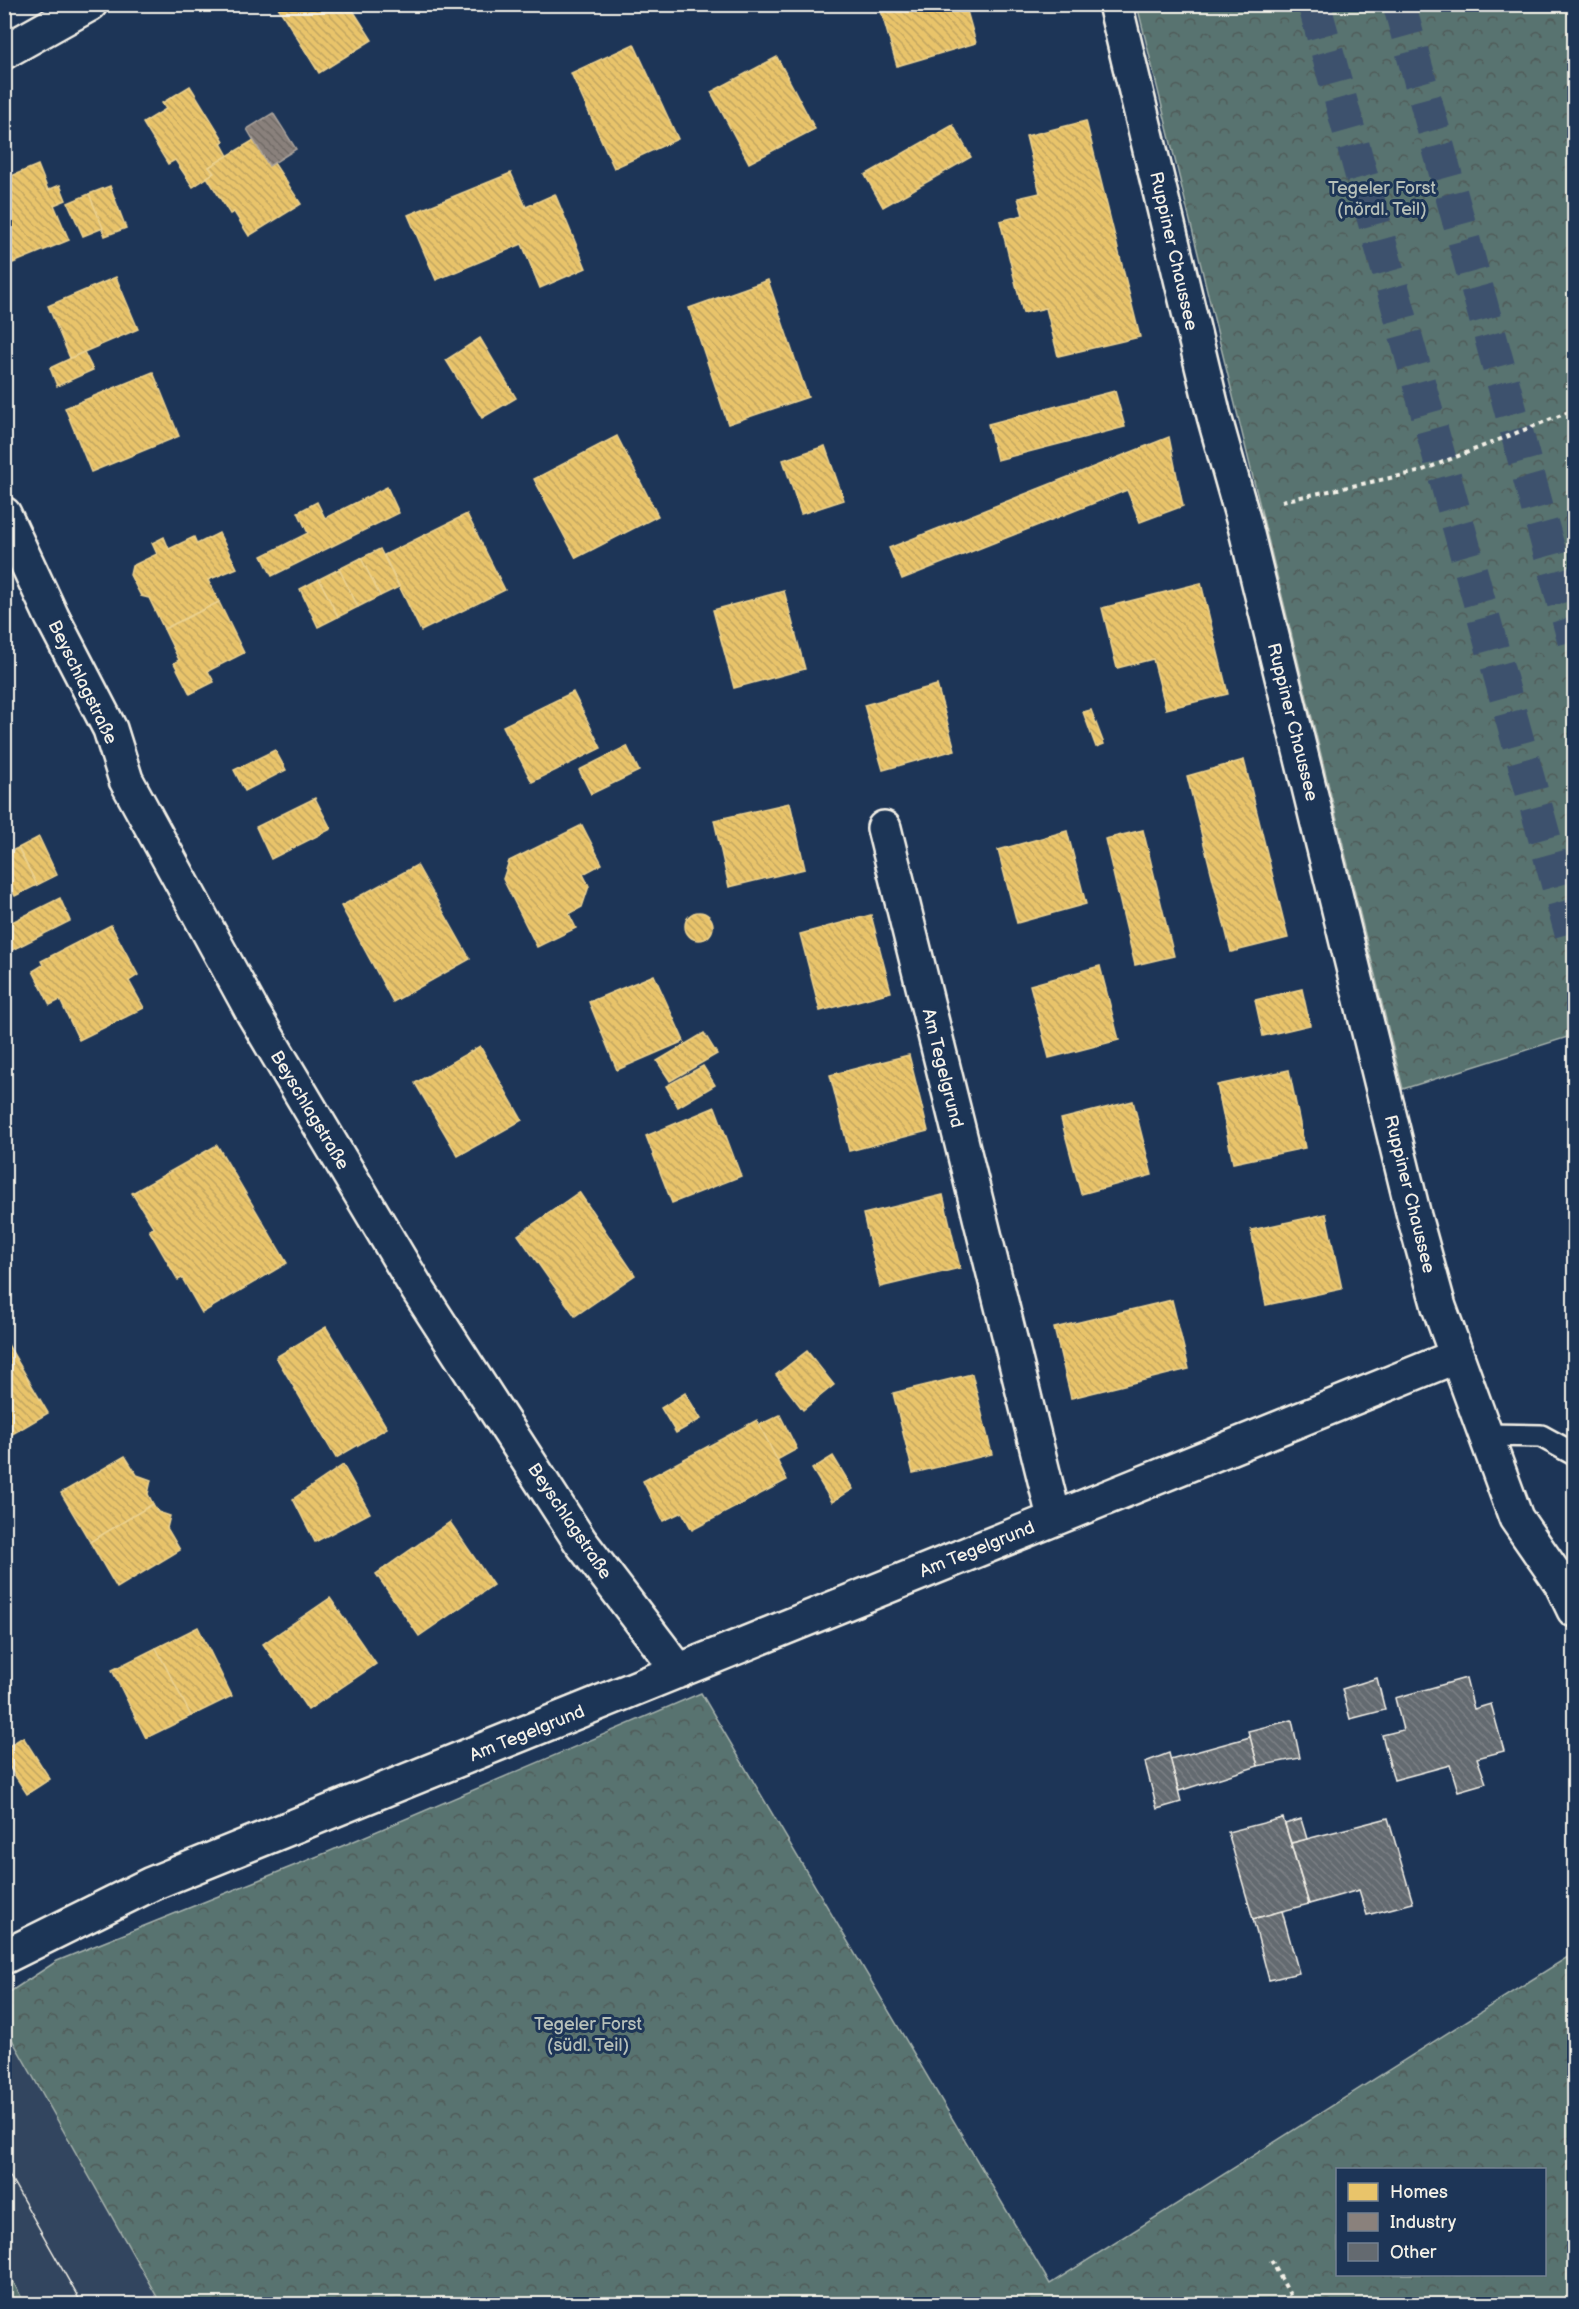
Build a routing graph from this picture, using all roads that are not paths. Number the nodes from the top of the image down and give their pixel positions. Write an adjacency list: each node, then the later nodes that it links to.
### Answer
1 (90, 4): 3 (street)
2 (1115, 4): 6 (street, Ruppiner Chaussee)
3 (4, 52)
4 (4, 514): 11 (street, Beyschlagstraße)
5 (884, 828): 9 (street, Am Tegelgrund)
6 (1457, 1356): 7 (street, Ruppiner Chaussee); 9 (street, Am Tegelgrund)
7 (1487, 1435): 8 (lane); 10 (street, Ruppiner Chaussee)
8 (1575, 1454)
9 (1054, 1517): 11 (street, Am Tegelgrund)
10 (1570, 1592)
11 (679, 1671): 12 (street, Am Tegelgrund)
12 (4, 1957)

